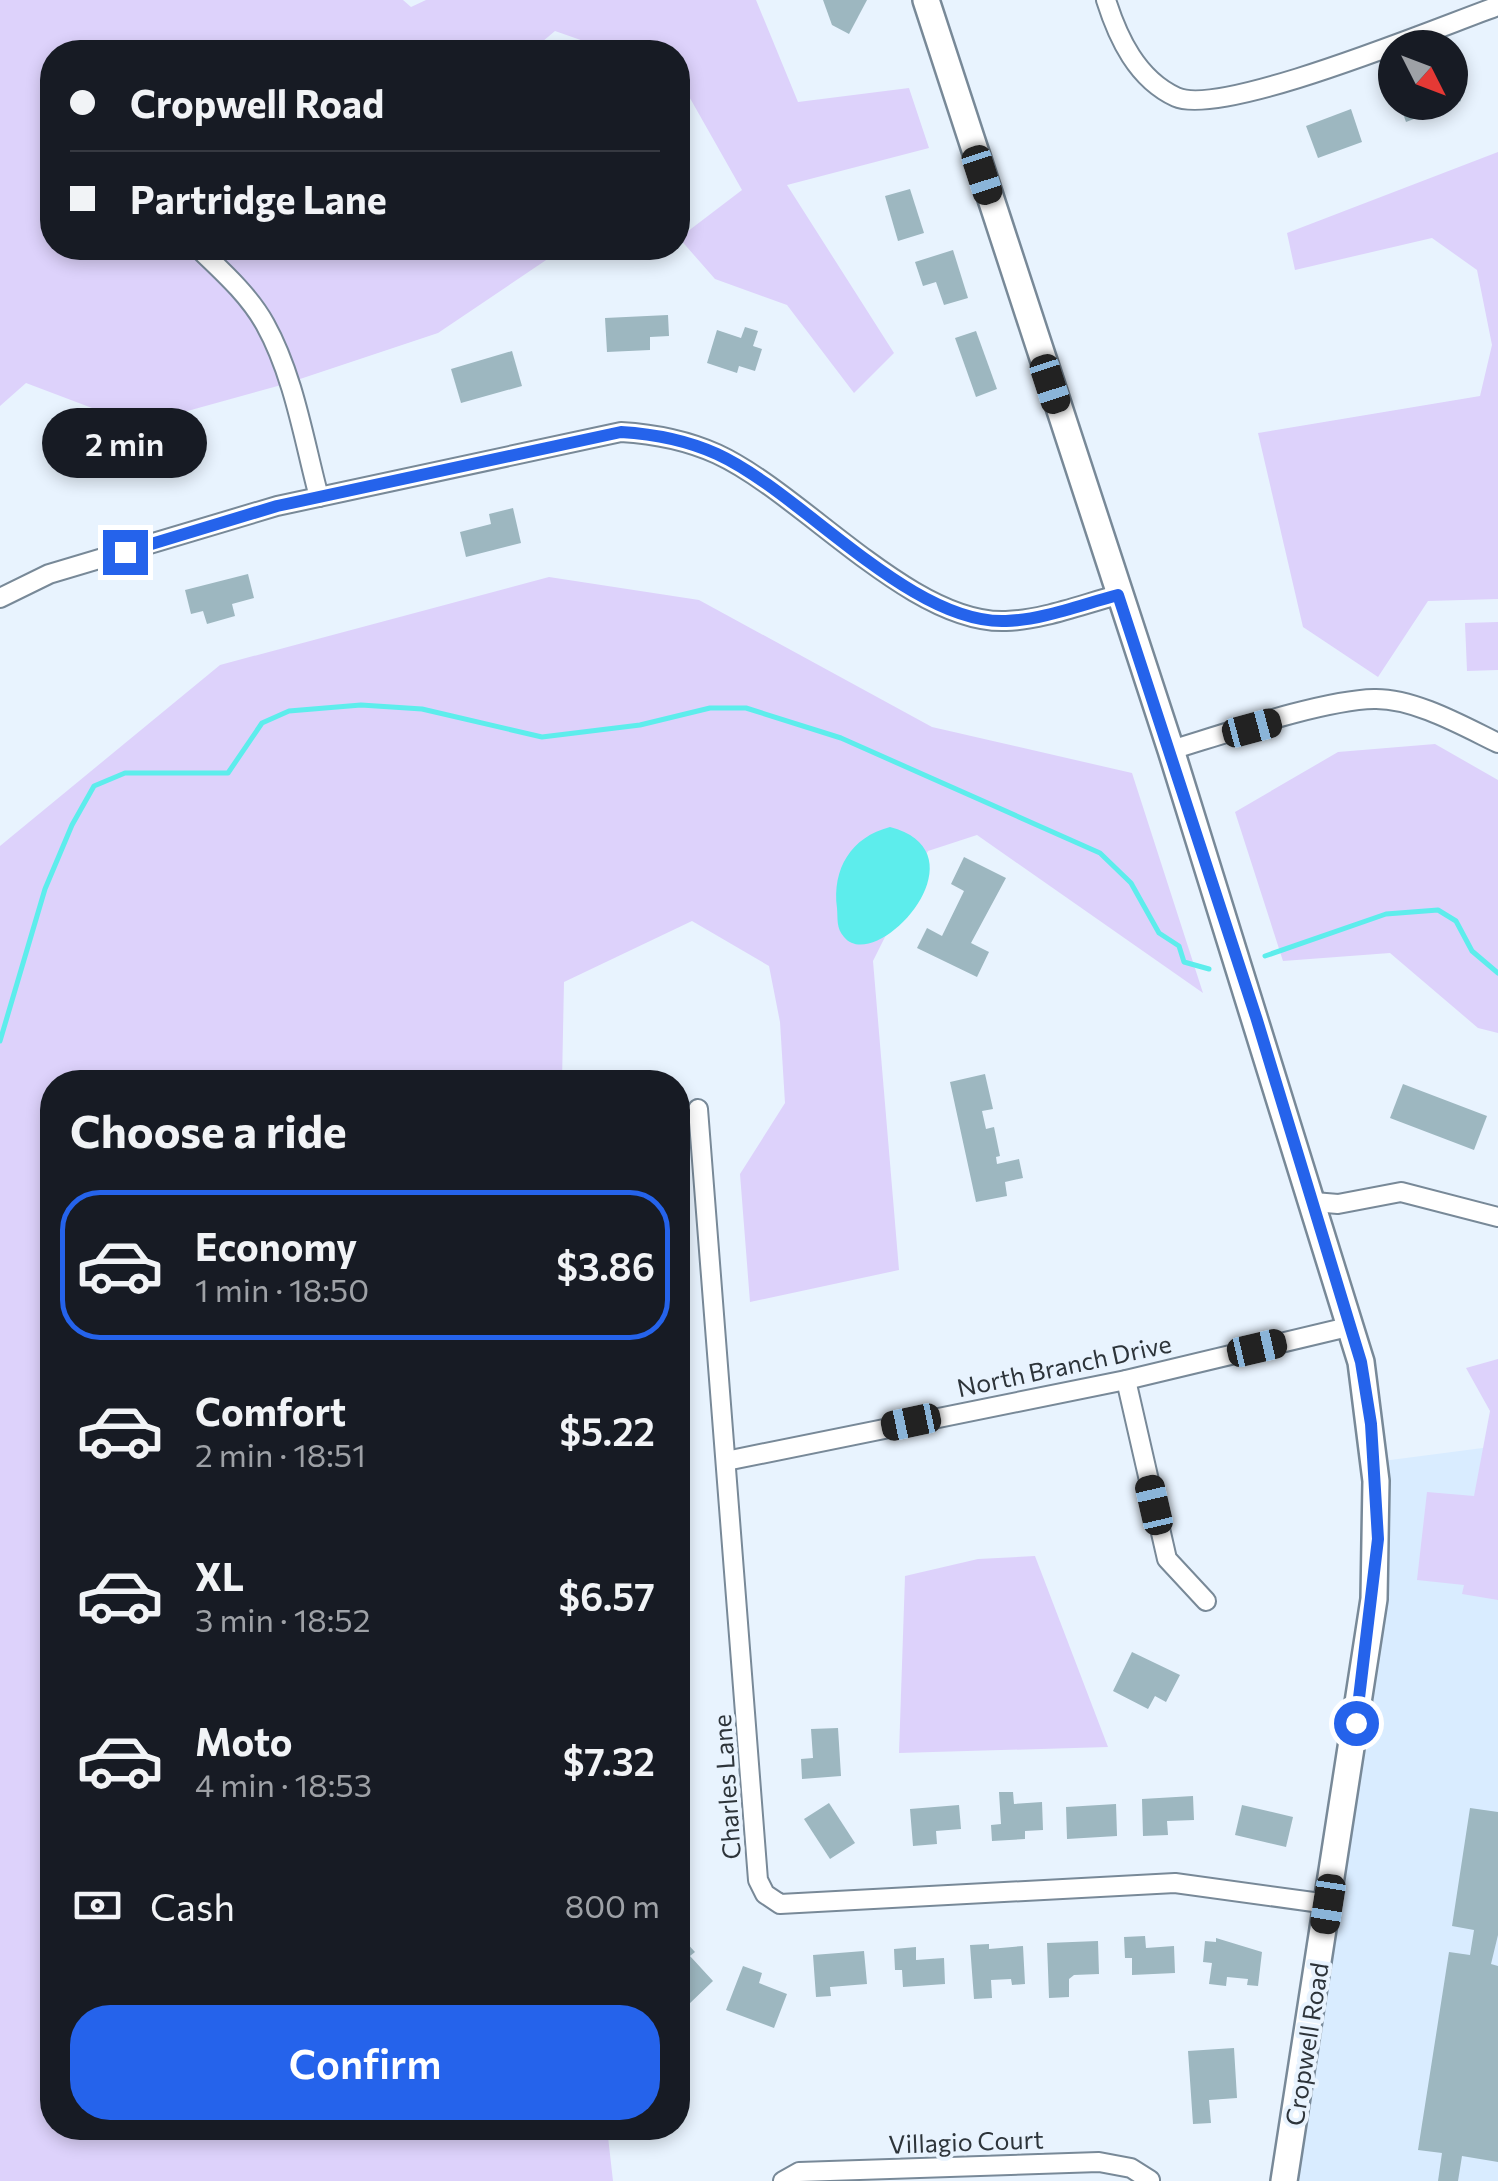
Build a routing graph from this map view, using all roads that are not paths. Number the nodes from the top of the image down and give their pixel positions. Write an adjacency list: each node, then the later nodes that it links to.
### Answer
1 (926, 0): 6 (street, Cropwell Road)
2 (1106, 0): 3 (street)
3 (1498, 6)
4 (210, 260): 5 (street)
5 (319, 497): 6 (street); 7 (street)
6 (1118, 595): 9 (street, Cropwell Road)
7 (0, 598)
8 (1498, 743): 9 (street)
9 (1171, 750): 11 (street, Cropwell Road)
10 (698, 1109): 15 (street, Charles Lane)
11 (1314, 1202): 12 (street); 13 (street, Cropwell Road)
12 (1498, 1217)
13 (1352, 1326): 14 (street, North Branch Drive); 17 (street, Cropwell Road)
14 (1126, 1380): 15 (street, North Branch Drive); 16 (street)
15 (726, 1461): 17 (street, Charles Lane)
16 (1206, 1601)
17 (1328, 1904): 20 (street, Cropwell Road)
18 (1150, 2180): 19 (street, Villagio Court)
19 (783, 2181)
20 (1284, 2181)

